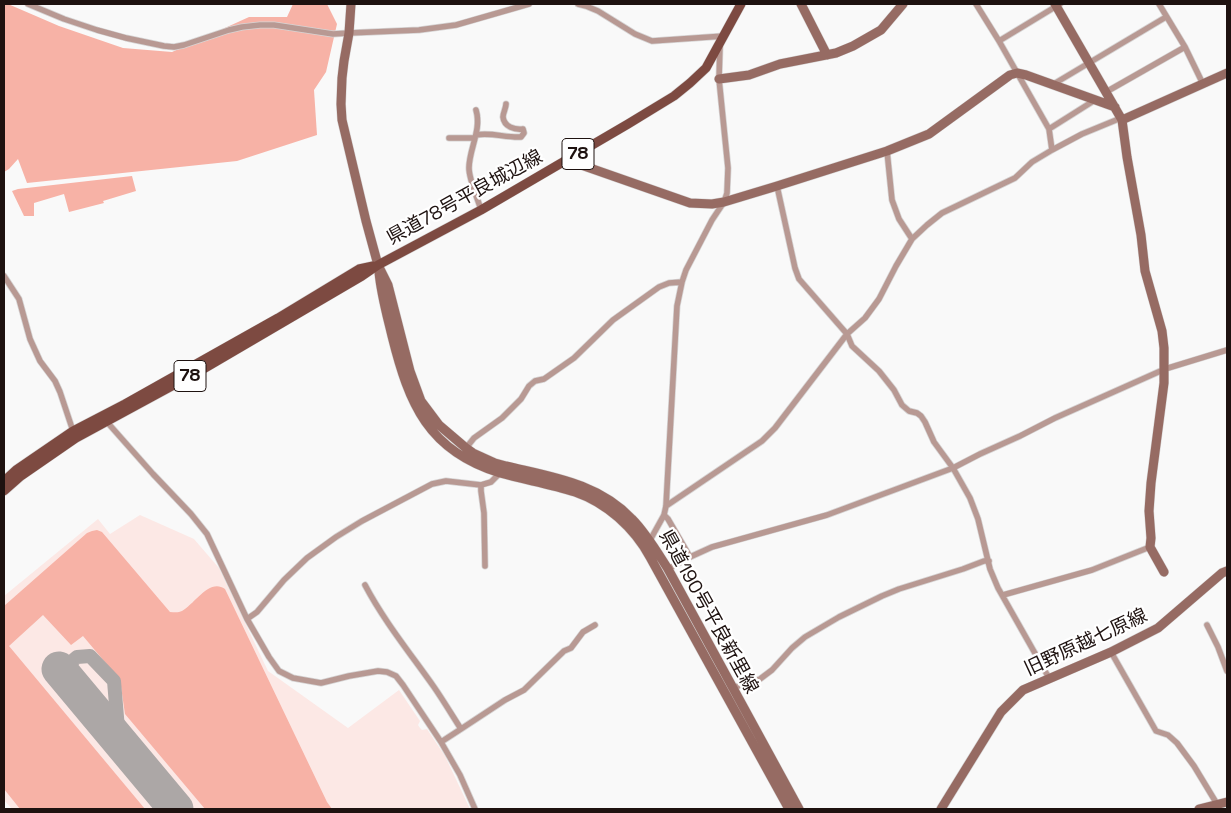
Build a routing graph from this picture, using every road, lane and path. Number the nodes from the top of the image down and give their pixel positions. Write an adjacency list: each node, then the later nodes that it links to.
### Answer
1 (28, 4): 13 (street)
2 (351, 4): 13 (street)
3 (529, 4): 10 (street)
4 (578, 4): 14 (street)
5 (741, 4): 14 (main road, 県道78号平良城辺線 / 78)
6 (801, 4): 17 (street)
7 (903, 4): 17 (street)
8 (976, 4): 15 (street)
9 (1158, 4): 12 (street)
10 (520, 5): 13 (street)
11 (1057, 5): 15 (street); 18 (street)
12 (1166, 17): 16 (street); 18 (street)
13 (349, 32): 42 (street)
14 (722, 40): 21 (street); 37 (main road, 県道78号平良城辺線 / 78)
15 (999, 41): 19 (street)
16 (1184, 47): 22 (street); 24 (street)
17 (827, 55): 21 (street)
18 (1089, 63): 23 (street); 24 (street)
19 (1017, 73): 23 (street); 31 (street); 36 (street)
20 (1227, 73): 22 (street)
21 (719, 79): 39 (street)
22 (1203, 84): 29 (street)
23 (1052, 85): 25 (street)
24 (1106, 92): 27 (street)
25 (1095, 100): 27 (street); 31 (street)
26 (506, 104): 30 (street)
27 (1115, 107): 29 (street)
28 (476, 110): 33 (street)
29 (1122, 119): 35 (street); 47 (street)
30 (505, 122): 32 (street); 32 (street)
31 (1049, 129): 35 (street)
32 (500, 136): 33 (street)
33 (475, 137): 34 (street); 40 (street)
34 (449, 138)
35 (1052, 150): 41 (street)
36 (887, 151): 38 (street); 41 (street)
37 (567, 160): 39 (street); 40 (main road, 県道78号平良城辺線 / 78)
38 (777, 186): 39 (street); 45 (street)
39 (724, 202): 44 (street)
40 (481, 210): 42 (main road, 県道78号平良城辺線 / 78)
41 (912, 239): 45 (street)
42 (378, 264): 48 (main road, 県道78号平良城辺線 / 78); 49 (main road, 県道78号平良城辺線 / 78); 50 (street, 県道190号平良新里線); 52 (street, 県道190号平良新里線)
43 (4, 276): 49 (street)
44 (682, 282): 50 (street); 56 (street)
45 (847, 334): 51 (street); 56 (street)
46 (1227, 350): 47 (street)
47 (1165, 369): 51 (street); 59 (street)
48 (107, 422): 55 (main road, 県道78号平良城辺線 / 78); 68 (street)
49 (73, 431): 53 (main road, 県道78号平良城辺線 / 78)
50 (466, 448): 58 (street, 県道190号平良新里線)
51 (953, 468): 60 (street); 61 (street)
52 (500, 473): 54 (street); 58 (street, 県道190号平良新里線)
53 (4, 482)
54 (481, 485): 62 (street); 68 (street)
55 (4, 491)
56 (666, 506): 57 (street)
57 (664, 515): 58 (street); 60 (street)
58 (648, 545): 63 (street, 県道190号平良新里線); 80 (street, 県道190号平良新里線)
59 (1150, 547): 65 (street); 67 (street)
60 (690, 557): 63 (street)
61 (989, 561): 67 (street); 74 (street)
62 (485, 566)
63 (668, 569): 74 (street, 県道190号平良新里線)
64 (1227, 571): 71 (street, 旧野原越七原線)
65 (1164, 572)
66 (365, 585): 75 (street)
67 (1003, 595): 73 (street)
68 (247, 619): 76 (street)
69 (595, 625): 75 (street)
70 (1207, 625): 72 (street)
71 (1111, 652): 73 (street, 旧野原越七原線); 78 (street)
72 (1227, 671)
73 (1049, 678): 82 (street, 旧野原越七原線)
74 (732, 688): 81 (street, 県道190号平良新里線)
75 (460, 728): 76 (street)
76 (442, 742): 79 (street)
77 (1227, 802): 78 (street)
78 (1217, 804): 83 (street)
79 (475, 809)
80 (789, 809)
81 (799, 809)
82 (941, 809)
83 (1199, 809)

